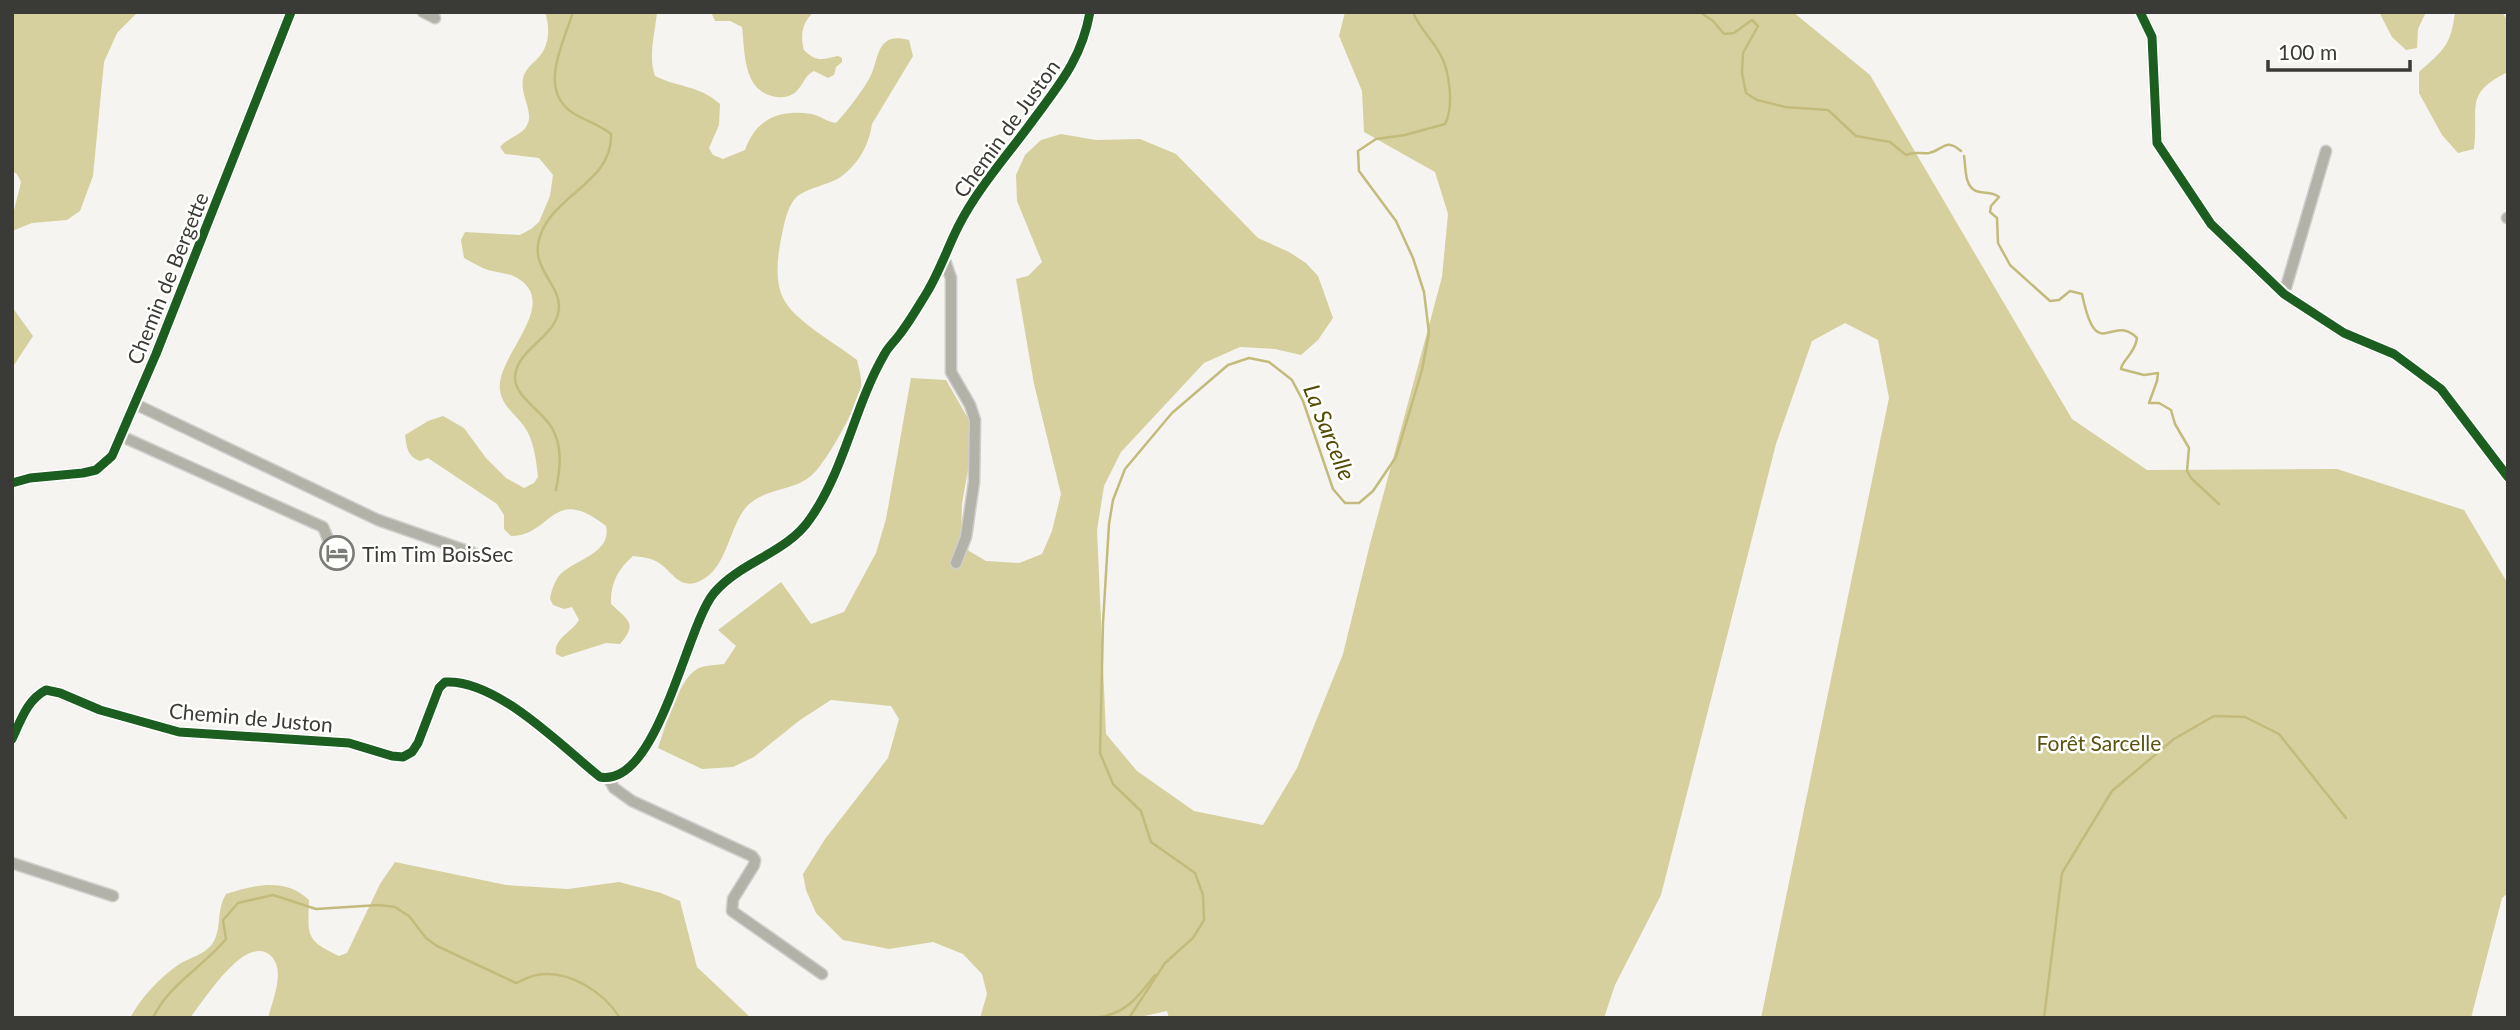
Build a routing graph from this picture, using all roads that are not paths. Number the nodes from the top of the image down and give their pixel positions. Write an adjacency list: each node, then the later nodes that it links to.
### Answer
1 (291, 12): 9 (street, Chemin de Bergette)
2 (423, 12): 5 (street)
3 (1090, 12): 7 (street, Chemin de Juston)
4 (2140, 12): 8 (street)
5 (435, 19)
6 (2326, 151): 8 (street)
7 (944, 258): 15 (street); 17 (street, Chemin de Juston)
8 (2284, 294): 11 (street)
9 (135, 404): 10 (street, Chemin de Bergette); 14 (street)
10 (121, 436): 12 (street, Chemin de Bergette); 13 (street)
11 (2508, 477)
12 (12, 483)
13 (328, 539)
14 (473, 553)
15 (956, 563)
16 (12, 739): 17 (street, Chemin de Juston)
17 (609, 779): 20 (street)
18 (12, 863): 19 (street)
19 (113, 896)
20 (822, 974)

